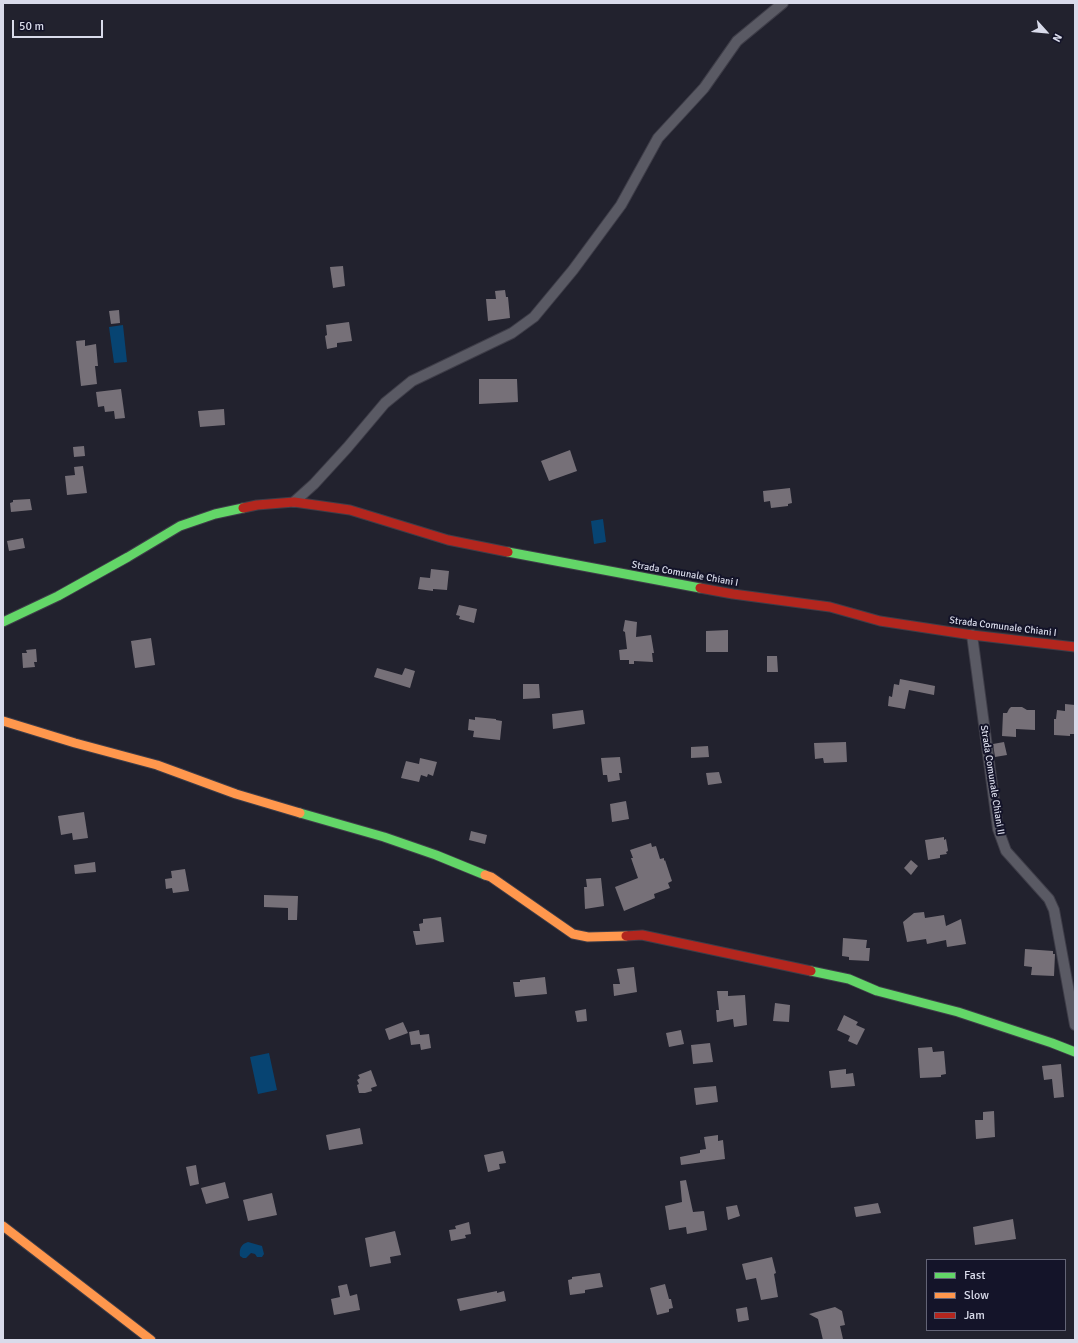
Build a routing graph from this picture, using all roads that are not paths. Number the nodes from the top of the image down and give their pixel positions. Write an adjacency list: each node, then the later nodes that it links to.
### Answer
1 (784, 3): 2 (street)
2 (294, 502): 3 (street, Strada Comunale Chiani I); 4 (street, Strada Comunale Chiani I)
3 (3, 622)
4 (972, 636): 5 (street, Strada Comunale Chiani I); 7 (street, Strada Comunale Chiani II)
5 (1075, 647)
6 (3, 721): 8 (street)
7 (1075, 1025)
8 (1075, 1052)
9 (3, 1226): 10 (street)
10 (152, 1340)

